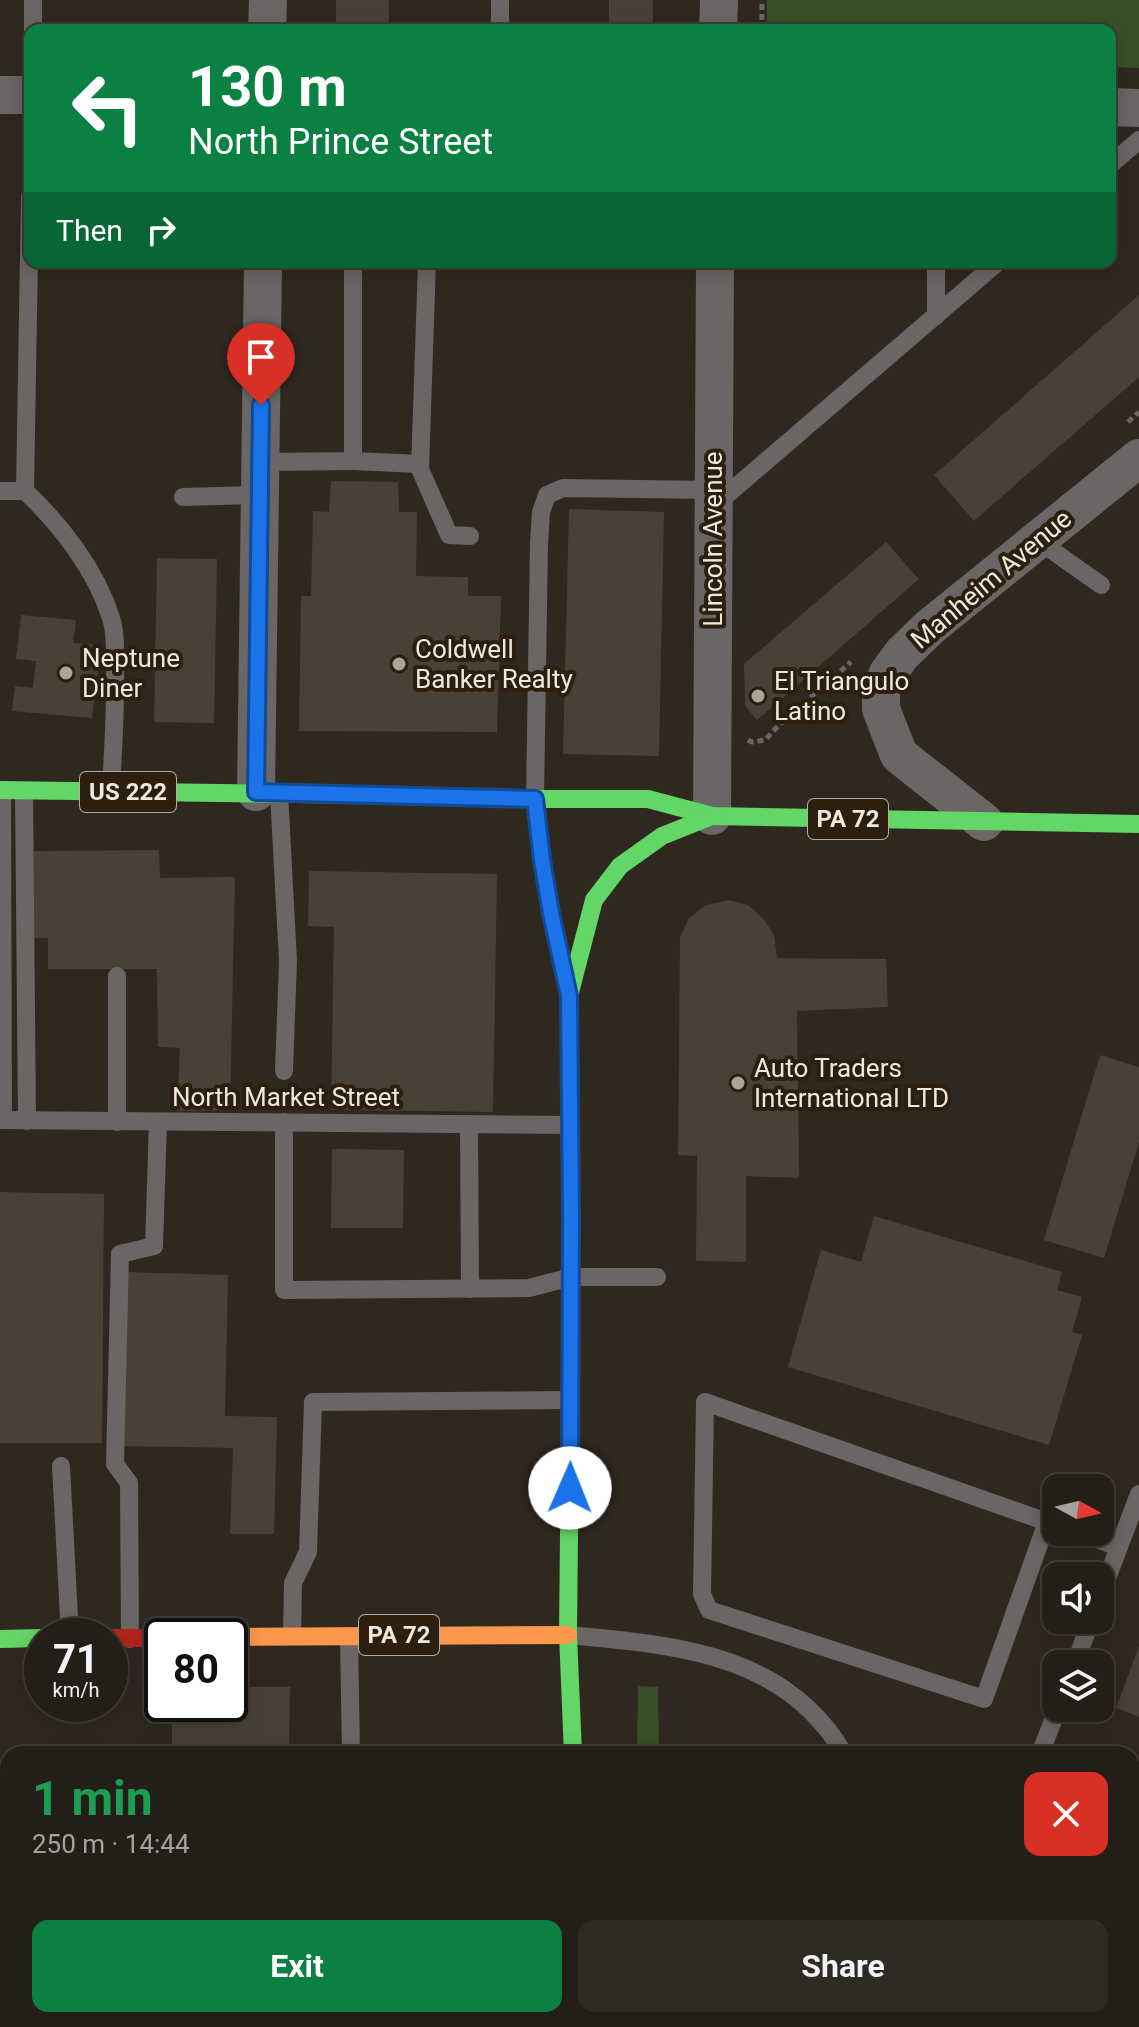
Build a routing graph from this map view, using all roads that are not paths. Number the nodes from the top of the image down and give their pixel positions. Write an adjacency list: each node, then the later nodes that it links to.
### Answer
1 (33, 0): 5 (lane)
2 (268, 0): 6 (street)
3 (500, 0): 7 (lane)
4 (719, 0): 8 (street)
5 (33, 24)
6 (267, 24)
7 (500, 24)
8 (718, 24)
9 (0, 95): 10 (street)
10 (24, 95)
11 (1116, 107): 12 (street)
12 (1139, 108)
13 (1139, 140): 14 (lane)
14 (1116, 160)
15 (29, 268): 28 (lane)
16 (263, 268): 26 (street)
17 (353, 268): 24 (lane)
18 (427, 268): 25 (lane)
19 (715, 268): 30 (street, Lincoln Avenue)
20 (936, 268): 22 (lane)
21 (991, 268): 22 (lane)
22 (936, 316): 30 (lane)
23 (1133, 440): 32 (street, Manheim Avenue)
24 (353, 461): 25 (lane); 26 (lane)
25 (420, 464): 31 (lane)
26 (260, 479): 29 (lane); 37 (street)
27 (0, 491): 28 (lane)
28 (25, 491): 36 (lane)
29 (183, 497)
30 (712, 499): 38 (lane); 39 (street, Lincoln Avenue)
31 (470, 536)
32 (1036, 539): 33 (lane); 40 (street, Manheim Avenue)
33 (1101, 585)
34 (1, 790): 35 (main road, US 222); 45 (lane)
35 (24, 791): 36 (main road, US 222); 46 (lane)
36 (111, 791): 37 (main road, US 222)
37 (267, 793): 38 (main road, US 222); 44 (lane)
38 (535, 799): 39 (main road, PA 72); 43 (main road)
39 (712, 816): 40 (main road, PA 72); 43 (main road, PA 72)
40 (984, 822): 41 (main road, PA 72)
41 (1139, 824)
42 (117, 976): 47 (lane)
43 (569, 996): 51 (main road)
44 (284, 1071)
45 (2, 1120): 46 (lane, North Market Street)
46 (27, 1121): 47 (lane, North Market Street)
47 (117, 1122): 48 (lane, North Market Street)
48 (158, 1122): 49 (lane, North Market Street); 69 (lane)
49 (284, 1122): 50 (lane, North Market Street); 54 (lane)
50 (469, 1124): 51 (lane, North Market Street); 54 (lane)
51 (571, 1125): 52 (main road)
52 (571, 1277): 53 (lane); 54 (lane); 55 (main road)
53 (657, 1277)
54 (470, 1289)
55 (571, 1400): 64 (main road); 65 (lane)
56 (61, 1466): 62 (lane)
57 (1139, 1494): 60 (lane)
58 (1052, 1523): 58 (lane)
59 (1114, 1545): 60 (lane)
60 (1119, 1547): 61 (lane)
61 (1113, 1562)
62 (69, 1618)
63 (349, 1635): 64 (main road, PA 72); 65 (main road, PA 72); 72 (lane)
64 (568, 1635): 73 (main road); 74 (lane)
65 (292, 1636): 66 (main road, PA 72)
66 (248, 1637)
67 (24, 1638): 68 (main road)
68 (0, 1639)
69 (130, 1639): 70 (main road)
70 (144, 1639)
71 (1053, 1722): 75 (lane)
72 (351, 1746)
73 (573, 1746)
74 (840, 1746)
75 (1043, 1746)

